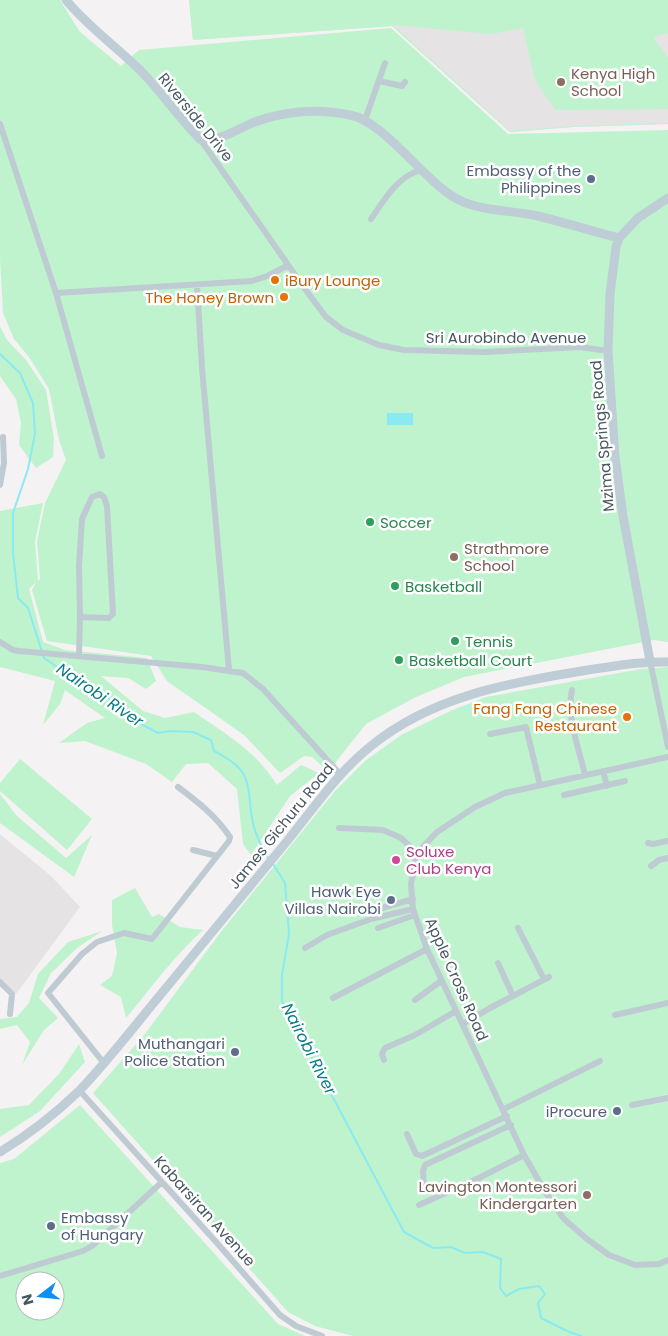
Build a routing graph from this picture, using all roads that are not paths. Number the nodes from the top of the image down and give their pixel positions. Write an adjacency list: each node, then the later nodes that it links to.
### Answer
1 (66, 0): 7 (street, Riverside Drive)
2 (385, 63): 3 (street)
3 (379, 81): 4 (street); 5 (street)
4 (405, 82)
5 (365, 120): 7 (street); 8 (street)
6 (0, 124): 14 (street)
7 (200, 140): 12 (street, Riverside Drive)
8 (420, 170): 10 (street); 11 (street)
9 (668, 198): 11 (street)
10 (371, 219)
11 (619, 238): 15 (street, Mzima Springs Road)
12 (288, 266): 13 (street); 15 (street, Sri Aurobindo Avenue)
13 (197, 285): 14 (street); 24 (street)
14 (56, 293): 17 (street)
15 (608, 351): 22 (street, Mzima Springs Road)
16 (3, 437): 18 (street)
17 (102, 456)
18 (0, 485)
19 (80, 617): 19 (street); 21 (street)
20 (0, 642): 21 (street)
21 (79, 655): 24 (street)
22 (650, 662): 23 (street, James Gichuru Road); 27 (street); 30 (street, James Gichuru Road)
23 (668, 662)
24 (230, 670): 30 (street)
25 (572, 690): 31 (street)
26 (490, 734): 33 (street)
27 (668, 747)
28 (668, 757): 29 (street)
29 (603, 771): 31 (street); 34 (street)
30 (340, 774): 65 (street, James Gichuru Road)
31 (586, 775): 33 (street)
32 (624, 781): 34 (street)
33 (540, 785): 41 (street)
34 (606, 786): 36 (street)
35 (178, 788): 42 (street)
36 (564, 795)
37 (339, 828): 41 (street)
38 (668, 841): 39 (street)
39 (648, 843)
40 (192, 850): 42 (street)
41 (417, 853): 45 (street, Apple Cross Road)
42 (217, 856): 65 (street)
43 (668, 858): 44 (street)
44 (651, 866)
45 (412, 899): 46 (street); 47 (street, Apple Cross Road)
46 (376, 910)
47 (414, 912): 48 (street); 50 (street); 51 (street, Apple Cross Road)
48 (378, 928)
49 (518, 928): 55 (street)
50 (305, 948)
51 (427, 949): 53 (street, Apple Cross Road); 56 (street)
52 (498, 963): 55 (street)
53 (441, 980): 57 (street); 59 (street, Apple Cross Road)
54 (0, 982): 60 (street)
55 (513, 996): 62 (street)
56 (333, 998)
57 (415, 1000)
58 (668, 1003): 61 (street)
59 (456, 1011): 62 (street, Apple Cross Road); 63 (street)
60 (10, 1014)
61 (615, 1014)
62 (463, 1024): 69 (street, Apple Cross Road)
63 (384, 1060)
64 (600, 1061): 69 (street)
65 (103, 1062): 66 (street, James Gichuru Road)
66 (80, 1090): 73 (street, James Gichuru Road); 75 (street, Kabarsiran Avenue)
67 (668, 1098): 68 (street)
68 (632, 1105)
69 (504, 1109): 70 (street, Apple Cross Road)
70 (507, 1116): 71 (street, Apple Cross Road); 72 (street)
71 (511, 1125): 74 (street, Apple Cross Road); 76 (street)
72 (407, 1134)
73 (0, 1152)
74 (524, 1154): 77 (street); 78 (street, Apple Cross Road)
75 (162, 1182): 79 (street); 80 (street, Kabarsiran Avenue)
76 (424, 1188)
77 (419, 1205)
78 (668, 1260)
79 (0, 1276)
80 (322, 1336)

